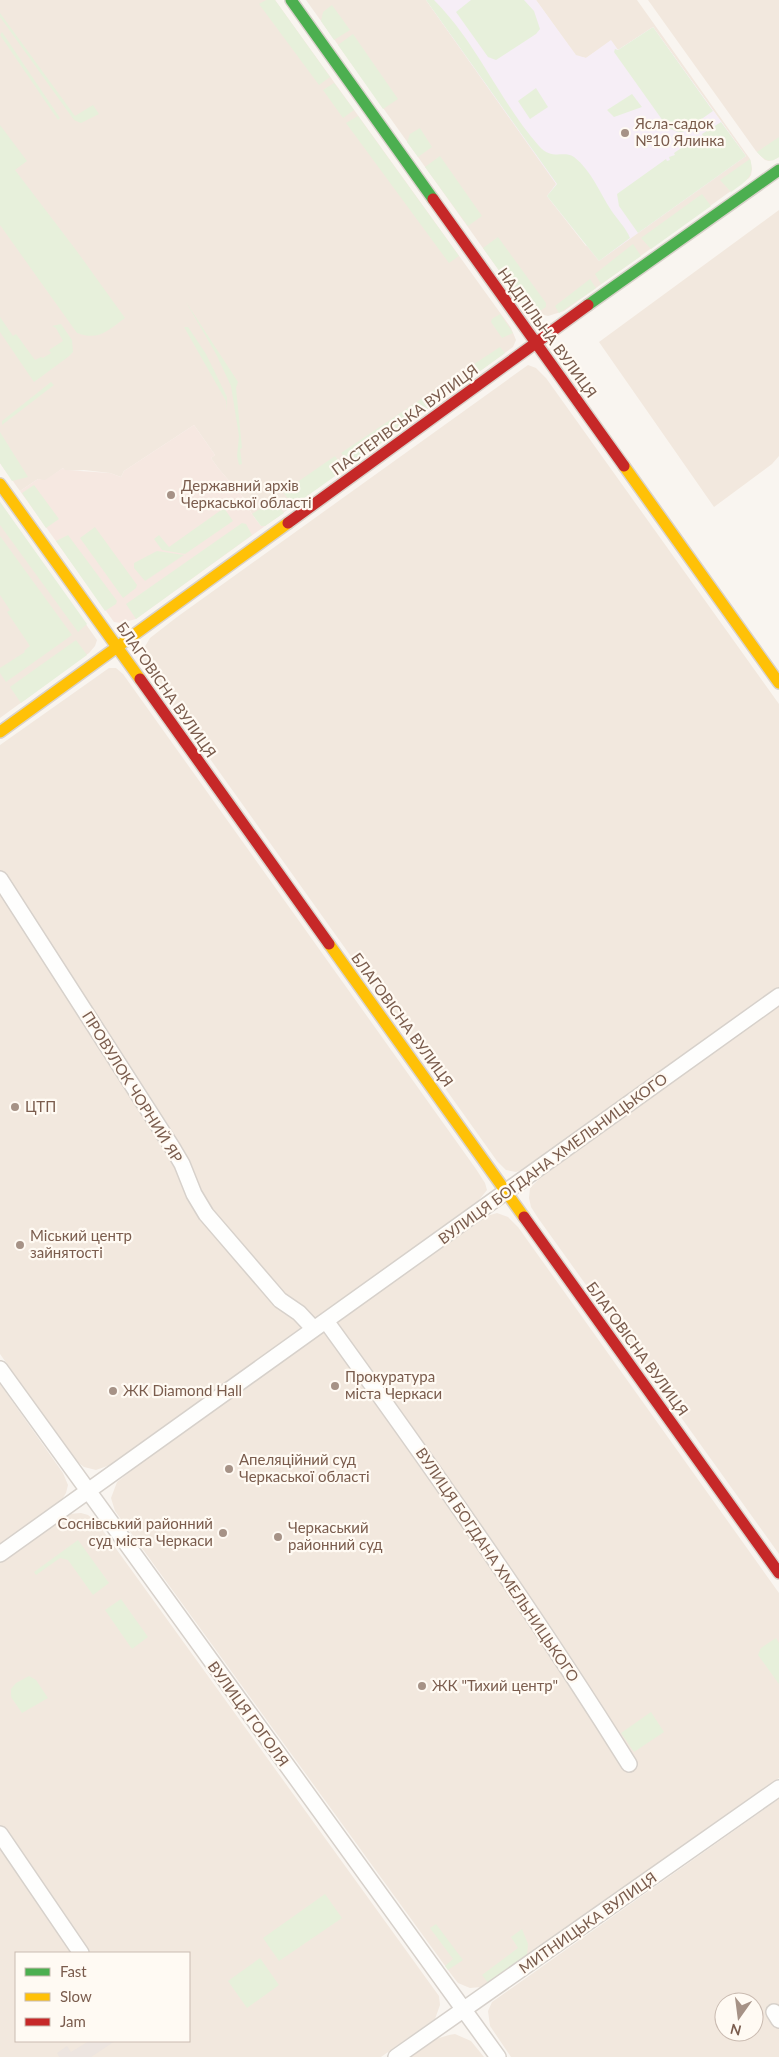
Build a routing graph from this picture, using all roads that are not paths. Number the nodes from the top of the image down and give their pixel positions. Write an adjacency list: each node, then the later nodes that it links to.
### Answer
1 (291, 0): 3 (main road, НАДПІЛЬНА ВУЛИЦЯ)
2 (779, 170): 3 (main road, ПАСТЕРІВСЬКА ВУЛИЦЯ)
3 (537, 343): 5 (main road, ПАСТЕРІВСЬКА ВУЛИЦЯ); 6 (main road, НАДПІЛЬНА ВУЛИЦЯ)
4 (0, 484): 5 (main road, БЛАГОВІСНА ВУЛИЦЯ)
5 (117, 647): 7 (main road, ПАСТЕРІВСЬКА ВУЛИЦЯ); 10 (main road, БЛАГОВІСНА ВУЛИЦЯ)
6 (779, 683)
7 (0, 732)
8 (0, 879): 11 (street, ПРОВУЛОК ЧОРНИЙ ЯР)
9 (779, 996): 10 (street, ВУЛИЦЯ БОГДАНА ХМЕЛЬНИЦЬКОГО)
10 (507, 1192): 11 (street, ВУЛИЦЯ БОГДАНА ХМЕЛЬНИЦЬКОГО); 15 (main road, БЛАГОВІСНА ВУЛИЦЯ)
11 (320, 1325): 13 (street, ВУЛИЦЯ БОГДАНА ХМЕЛЬНИЦЬКОГО); 16 (street, ВУЛИЦЯ БОГДАНА ХМЕЛЬНИЦЬКОГО)
12 (0, 1369): 13 (street, ВУЛИЦЯ ГОГОЛЯ)
13 (88, 1491): 14 (street, ВУЛИЦЯ БОГДАНА ХМЕЛЬНИЦЬКОГО); 20 (street, ВУЛИЦЯ ГОГОЛЯ)
14 (0, 1554)
15 (779, 1573)
16 (630, 1764)
17 (779, 1788): 20 (street, МИТНИЦЬКА ВУЛИЦЯ)
18 (0, 1834): 19 (street)
19 (80, 1952)
20 (464, 2009): 21 (street, МИТНИЦЬКА ВУЛИЦЯ); 22 (street, ВУЛИЦЯ ГОГОЛЯ)
21 (396, 2057)
22 (498, 2057)

